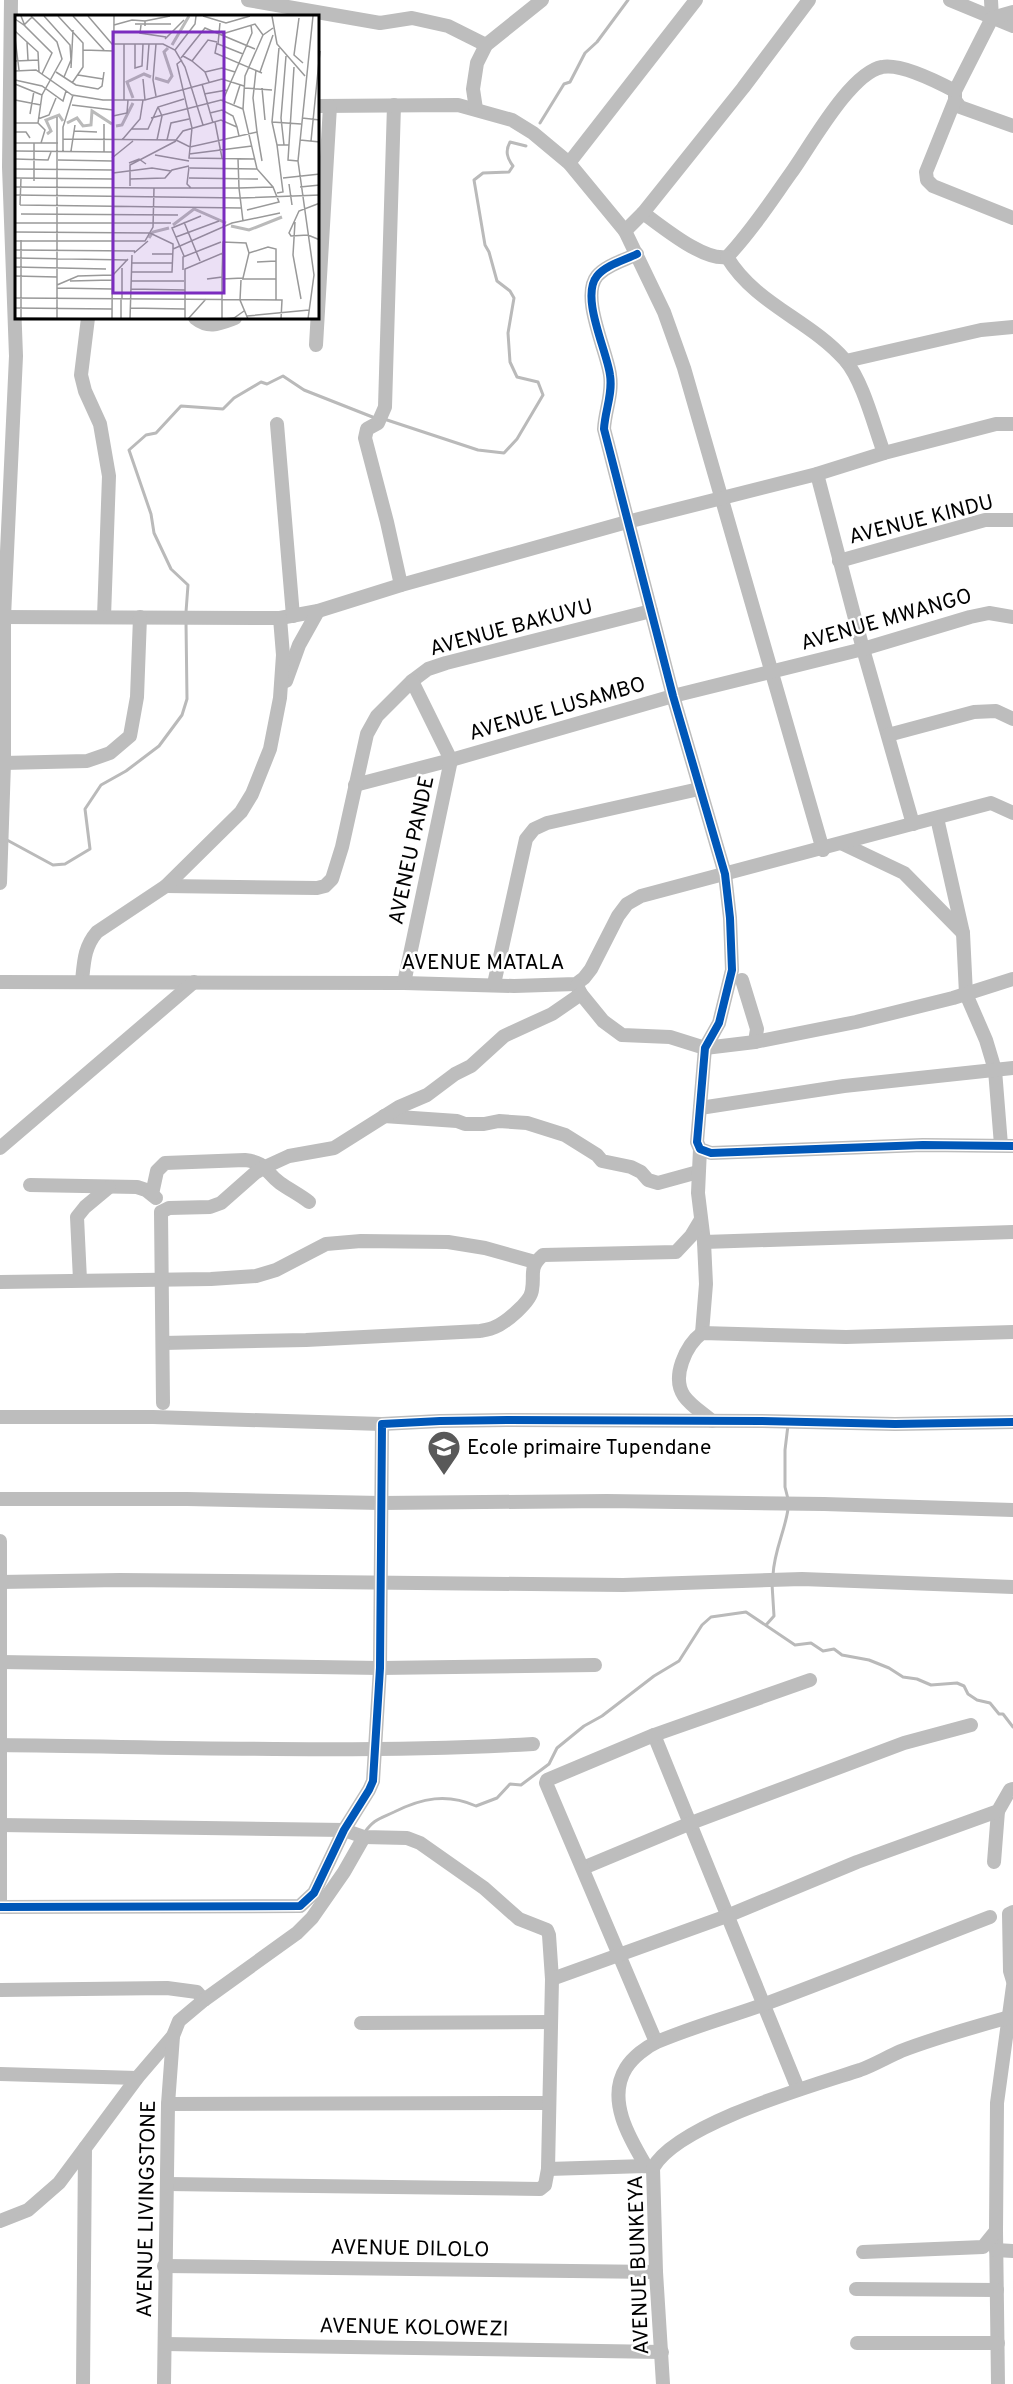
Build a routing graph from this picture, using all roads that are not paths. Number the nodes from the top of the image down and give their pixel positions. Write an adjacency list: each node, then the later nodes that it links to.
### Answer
1 (11, 0): 14 (street)
2 (248, 0): 11 (street)
3 (542, 0): 11 (street)
4 (696, 0): 18 (street)
5 (809, 0): 20 (street)
6 (950, 0): 9 (street)
7 (991, 0): 9 (street)
8 (1013, 12): 9 (street)
9 (992, 18): 10 (street); 12 (street)
10 (1013, 26)
11 (486, 45): 16 (street)
12 (955, 95): 17 (street); 21 (street); 25 (street)
13 (394, 105): 15 (street); 16 (street); 41 (street)
14 (8, 106): 19 (street)
15 (324, 106): 22 (street)
16 (476, 108): 18 (street)
17 (1013, 126)
18 (568, 163): 23 (street)
19 (5, 167): 46 (street)
20 (643, 213): 23 (street); 25 (street)
21 (1013, 218)
22 (320, 226)
23 (625, 231): 24 (street)
24 (638, 254): 37 (street); 39 (street)
25 (728, 256): 32 (street)
26 (88, 320): 45 (street)
27 (198, 320): 28 (street)
28 (230, 320)
29 (317, 320): 31 (street)
30 (1013, 327): 32 (street)
31 (316, 345)
32 (846, 361): 35 (street)
33 (277, 424): 48 (street)
34 (1013, 424): 35 (street)
35 (884, 453): 36 (street)
36 (817, 474): 37 (street); 40 (street)
37 (722, 499): 39 (street); 50 (street)
38 (1013, 520): 40 (street, AVENUE KINDU)
39 (627, 522): 41 (street); 43 (street)
40 (839, 561): 49 (street)
41 (400, 585): 42 (street)
42 (318, 611): 48 (street); 53 (street)
43 (651, 611): 51 (street, AVENUE BAKUVU); 52 (street)
44 (1012, 614): 49 (street, AVENUE MWANGO)
45 (104, 616): 46 (street); 47 (street)
46 (2, 617): 54 (street)
47 (140, 617): 48 (street); 58 (street)
48 (286, 617): 53 (street)
49 (863, 649): 50 (street, AVENUE MWANGO); 56 (street)
50 (771, 673): 52 (street, AVENUE LUSAMBO); 65 (street)
51 (412, 681): 57 (street); 59 (street, AVENUE BAKUVU)
52 (673, 696): 57 (street, AVENUE LUSAMBO); 60 (street)
53 (280, 698): 69 (street)
54 (2, 709): 58 (street)
55 (1013, 719): 56 (street)
56 (888, 735): 63 (street)
57 (451, 760): 59 (street, AVENUE LUSAMBO); 76 (street, AVENEU PANDE)
58 (4, 763): 66 (street)
59 (355, 785): 69 (street, AVENUE BAKUVU)
60 (699, 789): 67 (street); 77 (street)
61 (1013, 813): 62 (street, AVENUE MATALA)
62 (937, 818): 63 (street, AVENUE MATALA); 70 (street)
63 (913, 824): 64 (street, AVENUE MATALA)
64 (843, 844): 65 (street, AVENUE MATALA); 70 (street)
65 (823, 849): 67 (street, AVENUE MATALA)
66 (1, 863): 68 (street)
67 (726, 874): 78 (street, AVENUE MATALA); 81 (street)
68 (0, 883)
69 (166, 886): 73 (street)
70 (963, 933): 79 (street)
71 (1013, 979): 79 (street)
72 (742, 980): 80 (street)
73 (82, 981): 74 (street, AVENUE MATALA); 75 (street, AVENUE MATALA)
74 (0, 982)
75 (194, 982): 76 (street, AVENUE MATALA); 87 (street)
76 (404, 983): 77 (street, AVENUE MATALA)
77 (494, 984): 78 (street, AVENUE MATALA)
78 (578, 989): 81 (street); 85 (street)
79 (966, 994): 80 (street); 83 (street)
80 (755, 1042): 81 (street)
81 (705, 1048): 84 (street)
82 (1013, 1068): 83 (street)
83 (995, 1070): 84 (street); 86 (street)
84 (700, 1108): 88 (street)
85 (384, 1116): 89 (street); 90 (street)
86 (1007, 1145): 88 (street)
87 (0, 1148)
88 (700, 1149): 90 (street)
89 (266, 1167): 93 (street); 94 (street); 95 (street)
90 (698, 1172): 96 (street)
91 (30, 1185): 92 (street)
92 (109, 1187): 93 (street); 101 (street)
93 (152, 1194): 95 (street)
94 (309, 1202)
95 (161, 1212): 100 (street)
96 (700, 1221): 98 (street); 99 (street)
97 (1013, 1232): 98 (street)
98 (704, 1242): 103 (street)
99 (535, 1262): 100 (street); 107 (street)
100 (161, 1279): 101 (street); 107 (street)
101 (80, 1280): 102 (street)
102 (0, 1282)
103 (704, 1316): 105 (street); 106 (street)
104 (1013, 1332): 106 (street)
105 (702, 1333): 106 (street); 110 (street)
106 (743, 1335)
107 (163, 1343): 108 (street)
108 (163, 1403)
109 (0, 1417): 112 (street)
110 (712, 1421): 111 (street); 112 (street)
111 (1013, 1422)
112 (382, 1424): 114 (street)
113 (0, 1499): 114 (street)
114 (381, 1503): 115 (street); 118 (street)
115 (1013, 1510)
116 (0, 1541): 117 (street)
117 (1, 1582): 118 (street); 120 (street)
118 (380, 1584): 119 (street); 122 (street)
119 (1013, 1587)
120 (1, 1662): 122 (street); 127 (street)
121 (595, 1665): 122 (street)
122 (380, 1668): 128 (street)
123 (810, 1680): 125 (street)
124 (971, 1725): 131 (street)
125 (654, 1735): 131 (street); 135 (street)
126 (533, 1744): 128 (street)
127 (1, 1745): 128 (street); 132 (street)
128 (374, 1749): 133 (street)
129 (1013, 1789): 130 (street)
130 (998, 1810): 134 (street); 138 (street)
131 (691, 1823): 135 (street); 138 (street)
132 (0, 1825): 133 (street); 136 (street)
133 (355, 1833): 136 (street); 141 (street); 145 (street)
134 (994, 1862)
135 (583, 1868): 140 (street)
136 (0, 1906)
137 (1013, 1912): 142 (street)
138 (728, 1916): 140 (street); 146 (street)
139 (990, 1917): 146 (street)
140 (619, 1956): 141 (street); 151 (street)
141 (552, 1979): 148 (street)
142 (1013, 1982)
143 (1013, 1986): 147 (street)
144 (0, 1990): 145 (street)
145 (200, 1996): 150 (street)
146 (764, 2004): 151 (street); 154 (street)
147 (1010, 2017): 154 (street, AVENUE BUNKEYA); 162 (street)
148 (551, 2022): 149 (street); 155 (street)
149 (361, 2023)
150 (173, 2036): 153 (street); 156 (street, AVENUE LIVINGSTONE)
151 (656, 2043): 158 (street)
152 (0, 2074): 153 (street)
153 (137, 2078): 157 (street)
154 (798, 2089): 158 (street, AVENUE BUNKEYA)
155 (548, 2103): 156 (street); 159 (street)
156 (168, 2104): 160 (street, AVENUE LIVINGSTONE)
157 (85, 2148): 161 (street); 174 (street)
158 (650, 2167): 159 (street); 167 (street, AVENUE BUNKEYA)
159 (548, 2169): 160 (street)
160 (168, 2184): 166 (street, AVENUE LIVINGSTONE)
161 (0, 2221)
162 (996, 2231): 163 (street); 165 (street)
163 (996, 2250): 164 (street); 169 (street)
164 (1013, 2251)
165 (863, 2252)
166 (164, 2266): 167 (street, AVENUE DILOLO); 172 (street, AVENUE LIVINGSTONE)
167 (656, 2272): 173 (street, AVENUE BUNKEYA)
168 (856, 2289): 169 (street)
169 (997, 2290): 171 (street)
170 (857, 2343): 171 (street)
171 (998, 2343): 177 (street)
172 (165, 2344): 173 (street, AVENUE KOLOWEZI); 175 (street, AVENUE LIVINGSTONE)
173 (662, 2352): 176 (street, AVENUE BUNKEYA)
174 (84, 2384)
175 (164, 2384)
176 (663, 2384)
177 (998, 2384)

